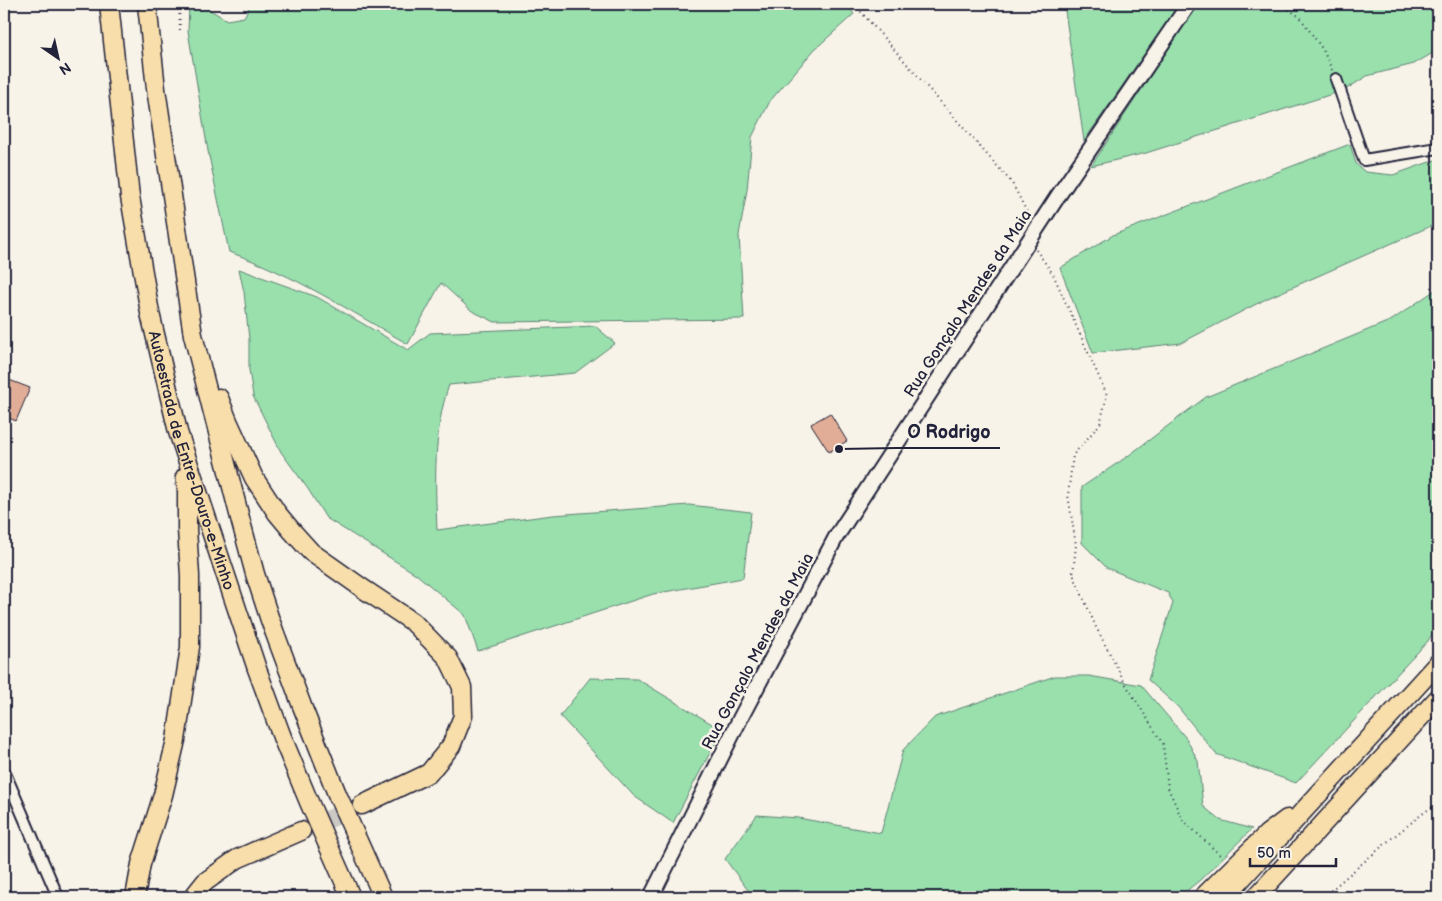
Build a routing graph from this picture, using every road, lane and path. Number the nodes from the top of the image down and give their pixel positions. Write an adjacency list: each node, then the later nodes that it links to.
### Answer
1 (109, 4): 12 (highway, Autoestrada de Entre-Douro-e-Minho)
2 (147, 4): 11 (highway, Autoestrada de Entre-Douro-e-Minho)
3 (179, 4): 7 (path)
4 (854, 4): 10 (path)
5 (1189, 4): 10 (street, Rua Gonçalo Mendes da Maia)
6 (1280, 4): 8 (path)
7 (180, 32)
8 (1336, 79): 9 (street)
9 (1438, 148)
10 (1032, 235): 20 (path); 26 (street, Rua Gonçalo Mendes da Maia)
11 (193, 335): 18 (highway); 25 (highway, Autoestrada de Entre-Douro-e-Minho)
12 (178, 432): 22 (highway); 24 (highway, Autoestrada de Entre-Douro-e-Minho)
13 (1438, 663): 16 (highway)
14 (1438, 698): 29 (highway)
15 (4, 771): 21 (street)
16 (1320, 794): 27 (highway); 28 (highway)
17 (1438, 804): 30 (path)
18 (362, 805)
19 (301, 831): 23 (highway)
20 (1220, 855)
21 (58, 897)
22 (135, 897)
23 (193, 897)
24 (351, 897)
25 (383, 897)
26 (652, 897)
27 (1203, 897)
28 (1226, 897)
29 (1256, 897)
30 (1324, 897)

